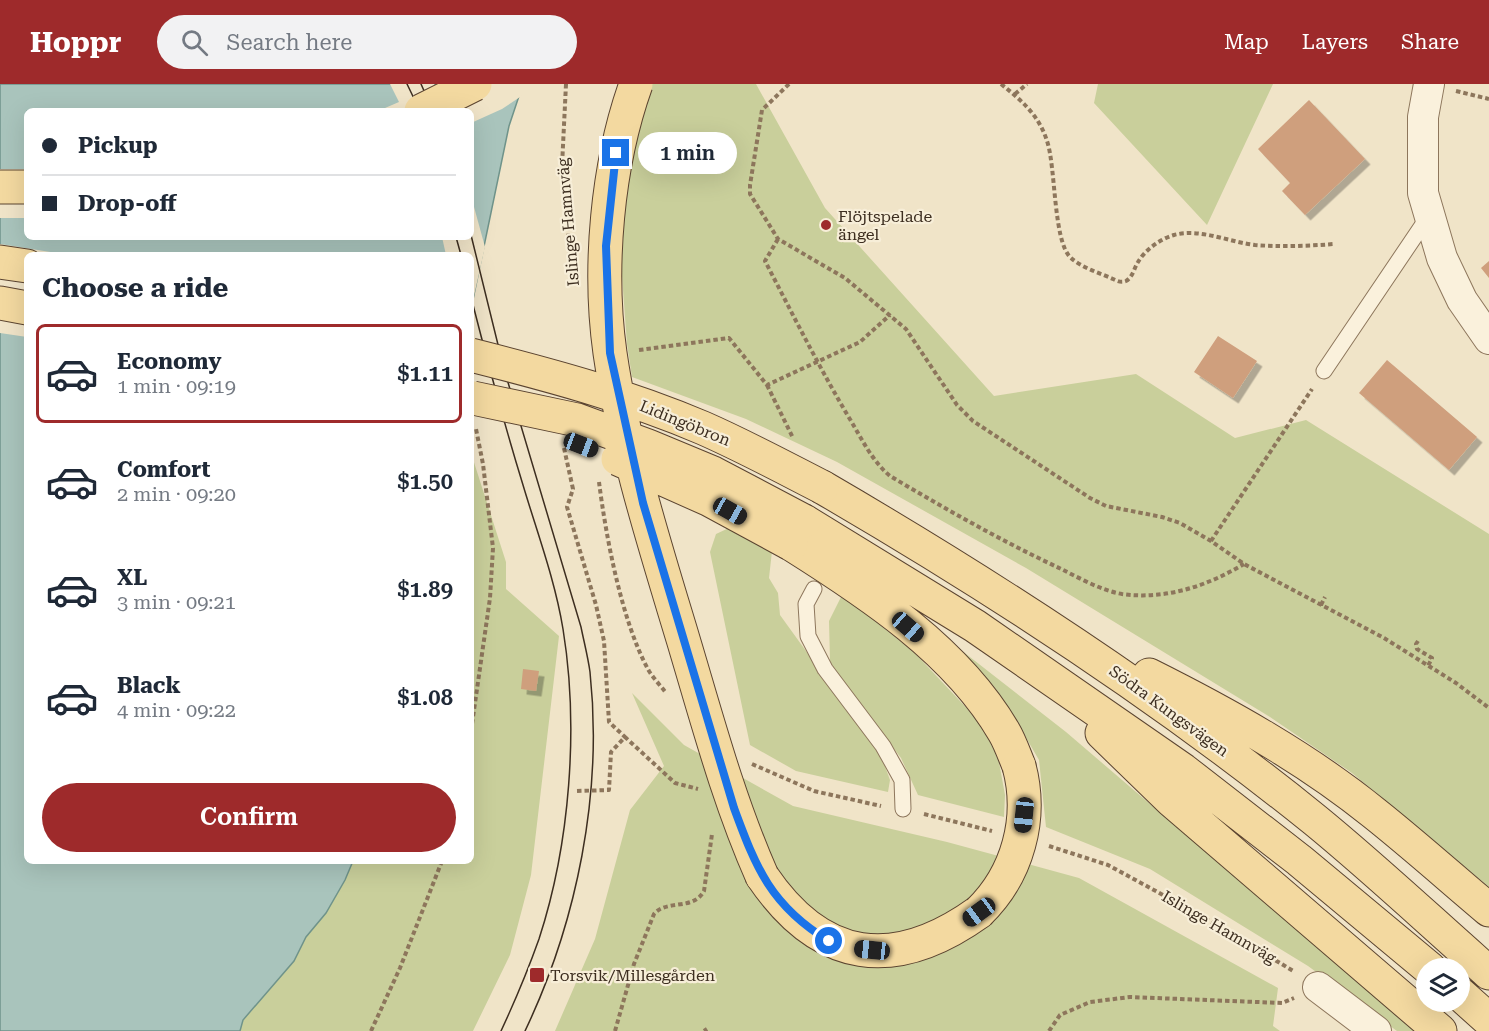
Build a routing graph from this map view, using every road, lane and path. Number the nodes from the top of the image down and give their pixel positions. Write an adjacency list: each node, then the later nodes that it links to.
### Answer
1 (475, 84): 9 (main road, bridge)
2 (566, 84): 17 (path, Islinge Hamnväg)
3 (636, 84): 31 (main road, bridge)
4 (789, 84): 13 (path)
5 (1001, 84): 8 (path)
6 (1027, 84): 8 (path)
7 (1429, 84): 12 (street)
8 (1015, 94): 14 (path)
9 (427, 108)
10 (0, 187): 11 (main road)
11 (24, 187)
12 (1430, 213): 21 (street); 25 (lane)
13 (778, 239): 20 (path); 24 (path)
14 (1334, 244)
15 (0, 262): 16 (main road)
16 (24, 266)
17 (573, 280)
18 (0, 303): 19 (main road)
19 (24, 307)
20 (890, 315): 24 (path); 32 (path)
21 (1489, 339)
22 (644, 350): 24 (path)
23 (474, 356): 30 (main road, Lidingöbron, bridge)
24 (817, 362): 33 (path)
25 (1324, 371)
26 (1310, 392): 32 (path)
27 (474, 405): 31 (main road, bridge)
28 (474, 411): 42 (path)
29 (564, 444): 43 (path)
30 (822, 488): 37 (main road, Södra Kungsvägen)
31 (798, 533): 40 (main road)
32 (1211, 541): 33 (path)
33 (1244, 564): 36 (path)
34 (814, 589): 46 (lane)
35 (1325, 597): 36 (path)
36 (1321, 605): 39 (path)
37 (1051, 628): 50 (main road); 52 (main road, Södra Kungsvägen)
38 (1418, 641): 39 (path)
39 (1428, 666): 41 (path)
40 (1036, 669): 51 (main road); 60 (main road)
41 (1489, 708)
42 (474, 710)
43 (625, 737): 44 (path); 45 (path)
44 (686, 786)
45 (577, 791)
46 (903, 809)
47 (1049, 846): 53 (path, Islinge Hamnväg)
48 (709, 856): 57 (path)
49 (441, 864): 56 (path)
50 (1489, 910)
51 (1417, 958)
52 (1489, 973)
53 (1318, 987): 58 (path); 59 (street)
54 (1470, 1003): 55 (main road)
55 (1489, 1020)
56 (371, 1031)
57 (615, 1031)
58 (1049, 1031)
59 (1376, 1031)
60 (1440, 1031)

